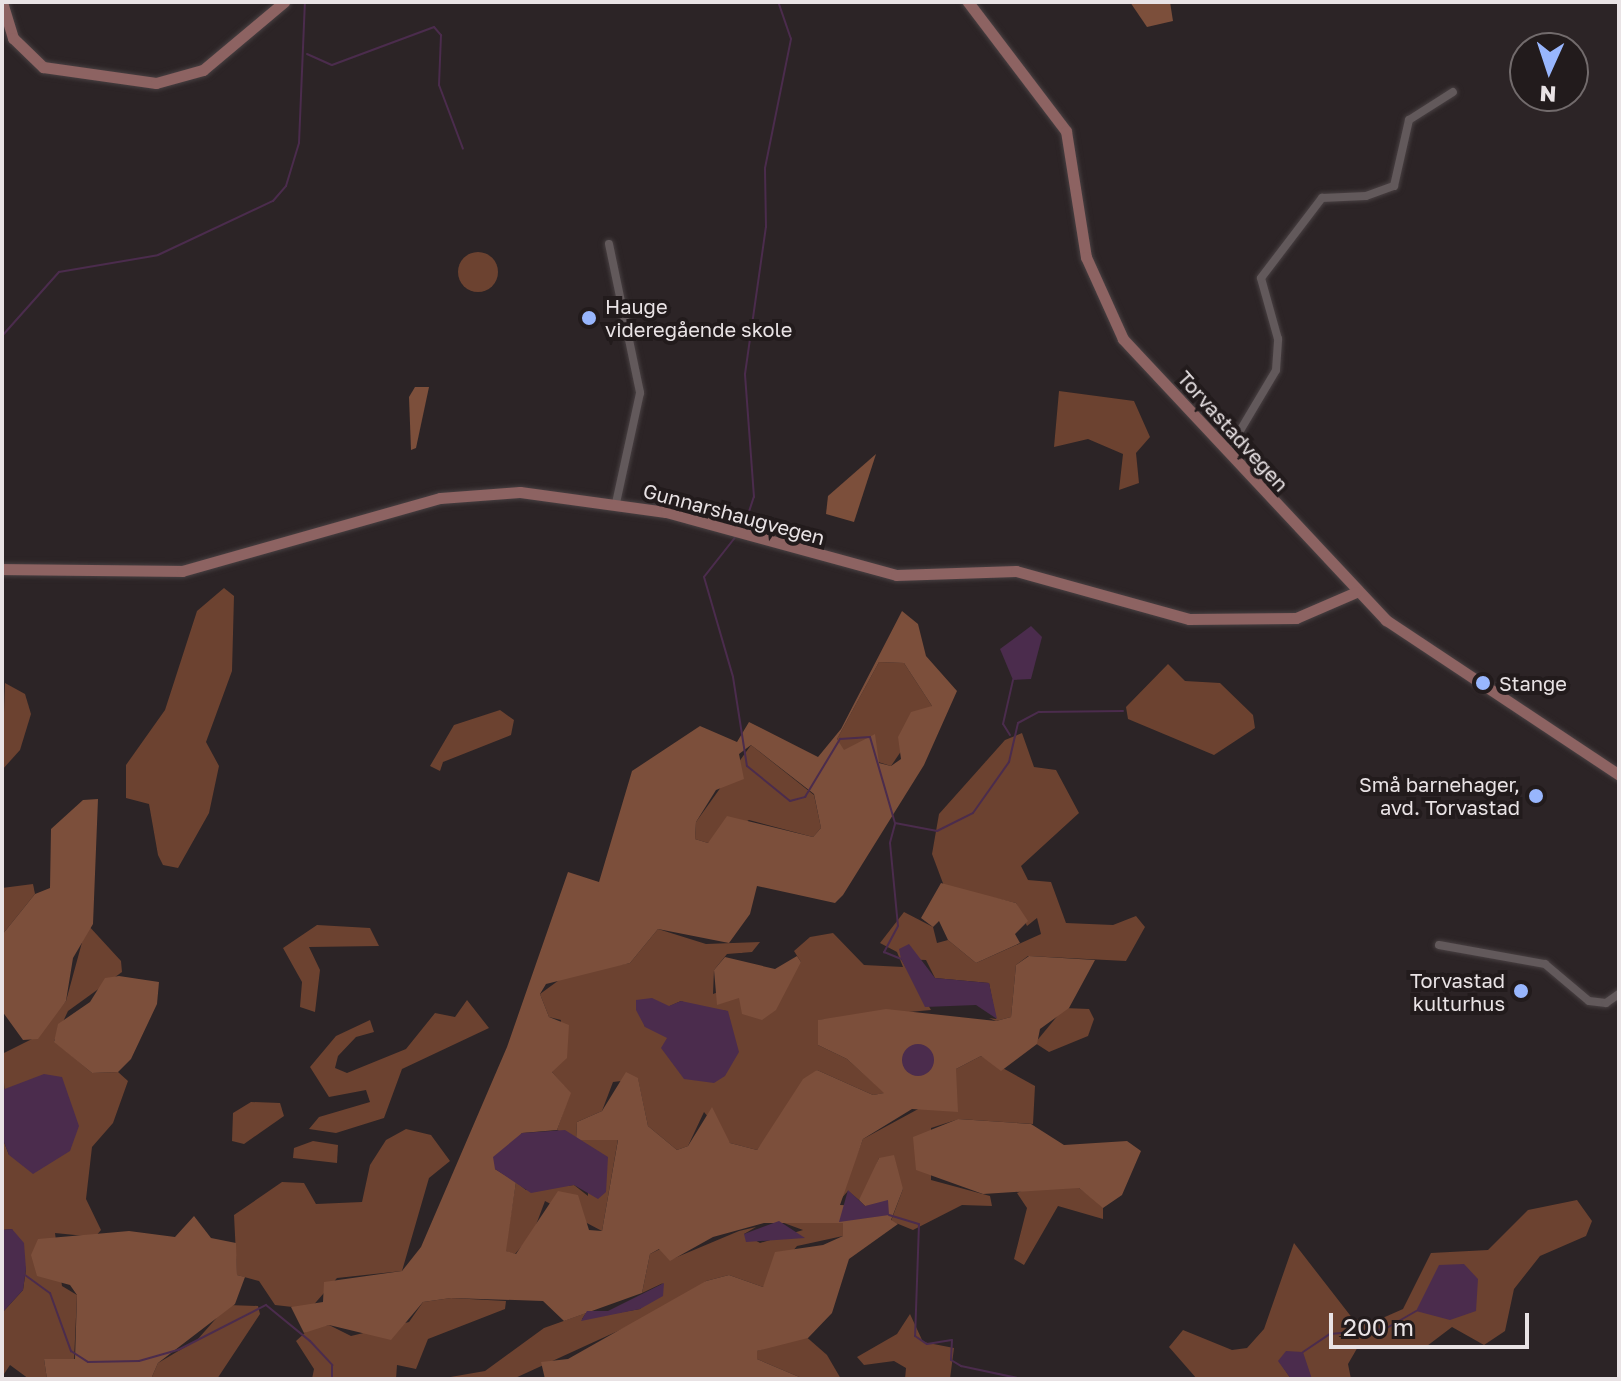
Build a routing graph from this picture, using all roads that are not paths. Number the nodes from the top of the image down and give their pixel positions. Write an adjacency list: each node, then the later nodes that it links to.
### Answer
1 (2, 2): 2 (main road)
2 (284, 2)
3 (968, 2): 6 (main road, Torvastadvegen)
4 (1453, 92): 6 (street)
5 (609, 244): 7 (street)
6 (1228, 451): 9 (main road, Torvastadvegen)
7 (616, 503): 8 (main road, Gunnarshaugvegen); 9 (main road, Gunnarshaugvegen)
8 (2, 569)
9 (1356, 592): 10 (main road, Torvastadvegen)
10 (1619, 775)
11 (1439, 945): 12 (street)
12 (1619, 994)

